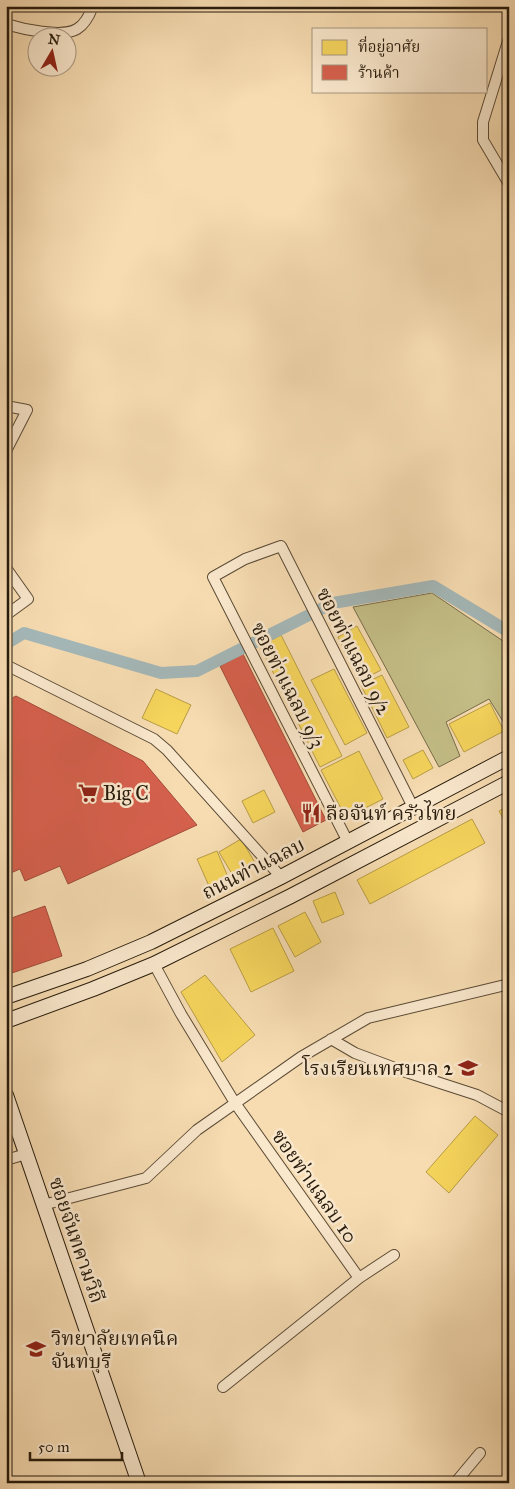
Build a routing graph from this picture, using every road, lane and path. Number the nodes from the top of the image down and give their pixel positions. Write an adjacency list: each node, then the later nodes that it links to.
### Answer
1 (93, 6): 2 (street)
2 (6, 24)
3 (509, 38): 4 (street)
4 (509, 184)
5 (6, 406): 6 (street)
6 (6, 451)
7 (245, 559): 13 (street, ซอยท่าแฉลบ 9/2); 14 (street, ซอยท่าแฉลบ 9/3)
8 (6, 568): 9 (street)
9 (6, 615)
10 (6, 665): 15 (street)
11 (509, 757): 13 (main road, ถนนท่าแฉลบ)
12 (509, 782): 16 (main road, ถนนท่าแฉลบ)
13 (413, 807): 14 (main road, ถนนท่าแฉลบ)
14 (348, 842): 15 (main road, ถนนท่าแฉลบ)
15 (281, 877): 16 (main road); 19 (main road, ถนนท่าแฉลบ)
16 (291, 896): 17 (main road, ถนนท่าแฉลบ)
17 (154, 964): 20 (main road, ถนนท่าแฉลบ); 23 (street, ซอยท่าแฉลบ 10)
18 (509, 984): 21 (street)
19 (6, 997)
20 (6, 1021)
21 (331, 1039): 23 (street); 24 (street)
22 (6, 1095): 25 (main road, ซอยจันทคามวิถี)
23 (235, 1103): 27 (street); 29 (street, ซอยท่าแฉลบ 10)
24 (509, 1112)
25 (26, 1154): 26 (street); 27 (main road, ซอยจันทคามวิถี)
26 (6, 1160)
27 (43, 1205): 32 (main road, ซอยจันทคามวิถี)
28 (394, 1254): 29 (street)
29 (358, 1278): 30 (street)
30 (223, 1387)
31 (480, 1453): 33 (street)
32 (139, 1483)
33 (455, 1483)

